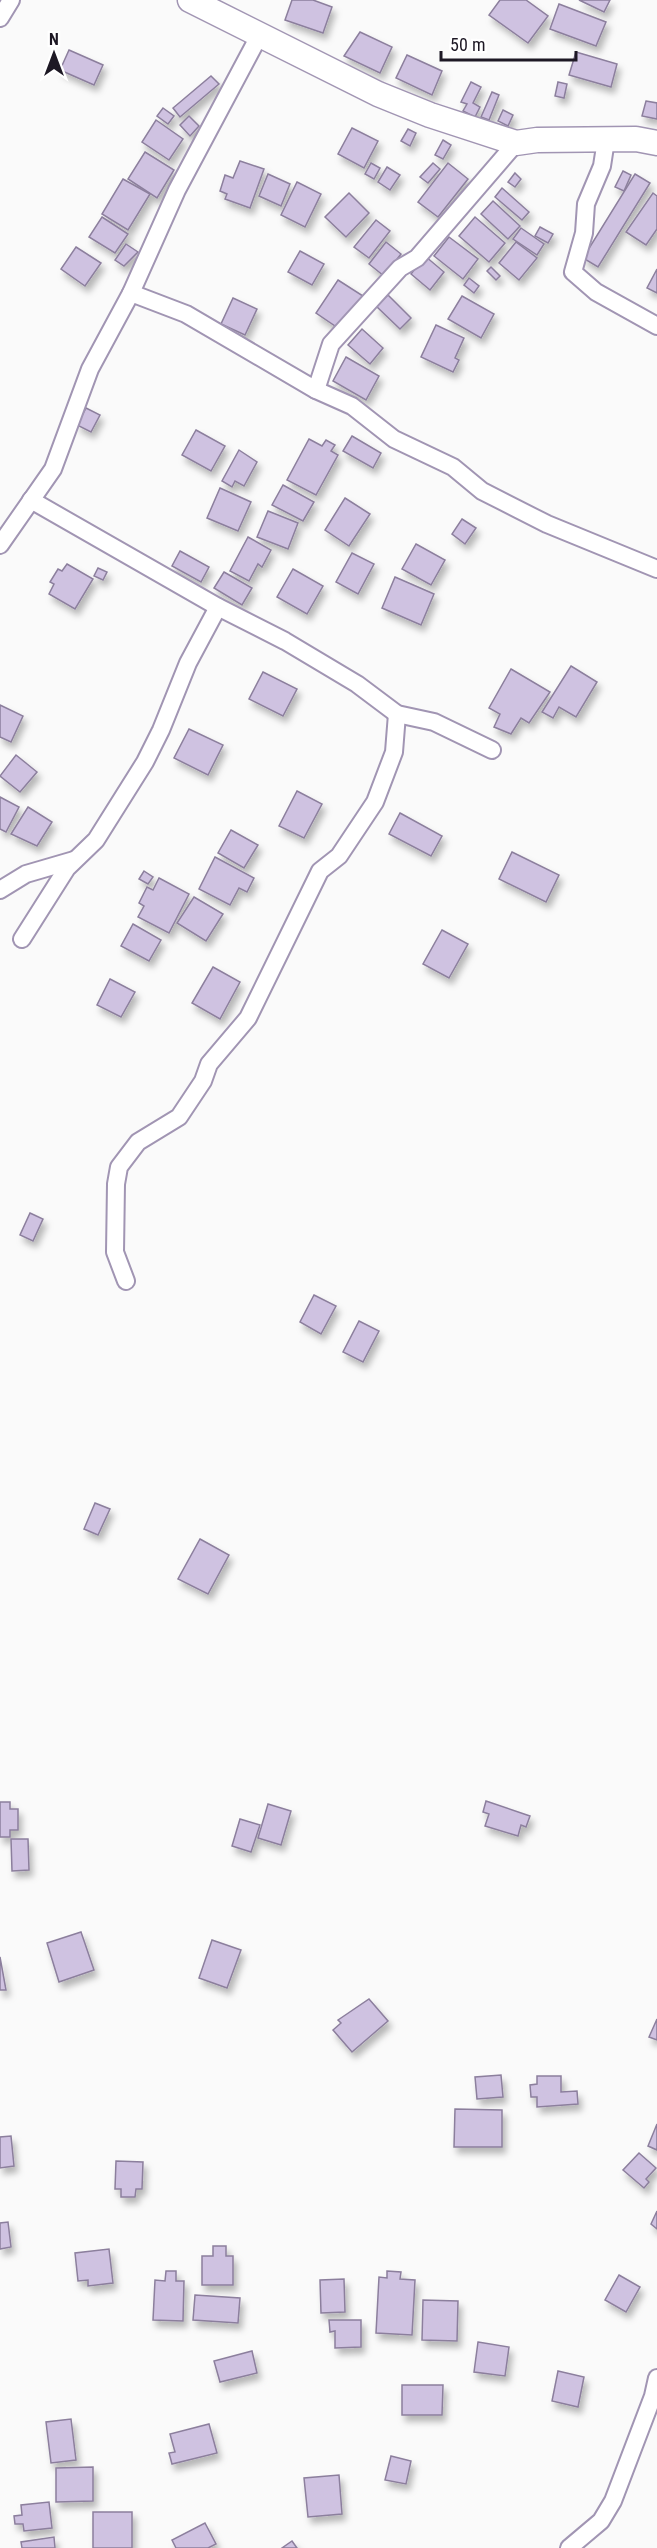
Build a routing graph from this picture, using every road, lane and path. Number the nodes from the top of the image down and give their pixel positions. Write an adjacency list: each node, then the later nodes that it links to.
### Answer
1 (11, 0): 3 (street)
2 (190, 0): 4 (street)
3 (0, 18)
4 (259, 36): 6 (street); 8 (street)
5 (606, 140): 6 (street); 7 (street); 9 (street)
6 (516, 143): 10 (street)
7 (657, 143)
8 (131, 294): 10 (street); 11 (street)
9 (657, 326)
10 (316, 390): 13 (street)
11 (31, 500): 12 (street); 14 (street)
12 (0, 545)
13 (657, 569)
14 (218, 607): 15 (street); 17 (street)
15 (397, 714): 16 (street); 20 (street)
16 (492, 750)
17 (74, 860): 18 (street); 19 (street)
18 (0, 890)
19 (22, 939)
20 (126, 1281)
21 (657, 2378): 22 (street)
22 (569, 2548)

